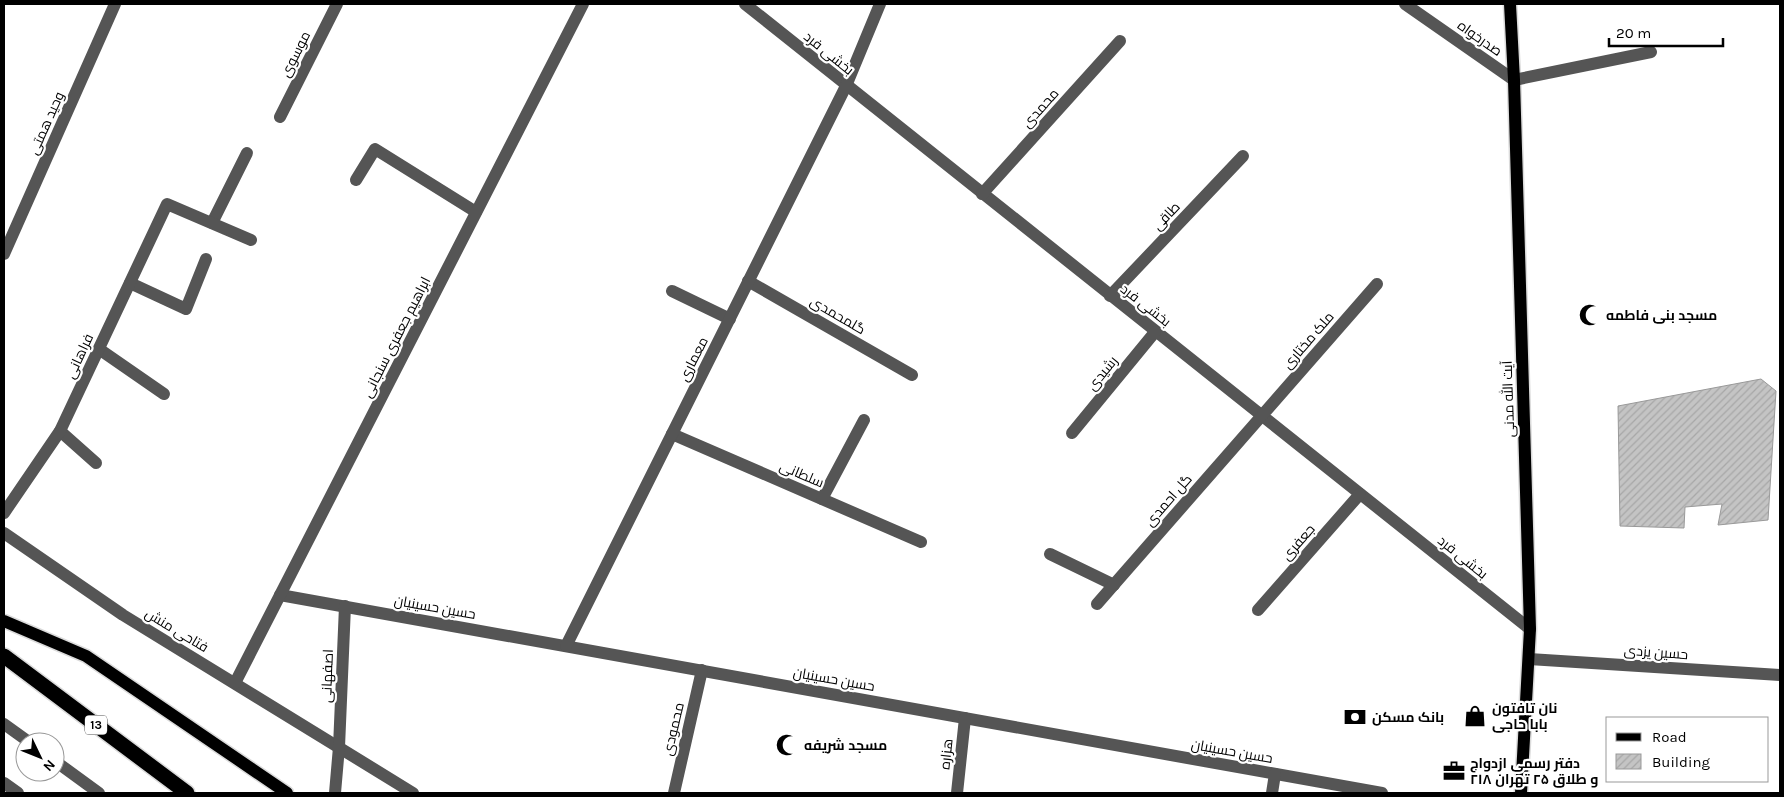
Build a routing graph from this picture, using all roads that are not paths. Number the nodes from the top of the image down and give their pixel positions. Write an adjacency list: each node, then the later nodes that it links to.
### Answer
1 (116, 4): 20 (street, وحید همتی)
2 (337, 4): 12 (street, موسوی)
3 (583, 4): 17 (street, ابراهیم جعفری سنجانی)
4 (744, 4): 11 (street, بخشی فرد)
5 (880, 4): 11 (street)
6 (1405, 4): 10 (street, صدرخواه)
7 (1510, 4): 10 (main road, آیت الله مدنی)
8 (1120, 41): 16 (street, محمدی)
9 (1650, 52): 10 (street)
10 (1514, 80): 50 (main road, آیت الله مدنی)
11 (846, 86): 16 (street, بخشی فرد); 22 (street, معماری)
12 (280, 117)
13 (247, 153): 18 (street)
14 (1243, 156): 26 (street, طاقی)
15 (356, 180): 17 (street)
16 (982, 194): 26 (street, بخشی فرد)
17 (476, 212): 45 (street, ابراهیم جعفری سنجانی)
18 (212, 223): 19 (street); 23 (street, فراهانی)
19 (251, 240)
20 (4, 254)
21 (206, 260): 23 (street)
22 (748, 281): 27 (street, معماری); 30 (street, گلمحمدی)
23 (130, 283): 29 (street, فراهانی)
24 (1376, 284): 32 (street, ملک مختاری)
25 (672, 291): 27 (street)
26 (1110, 296): 28 (street, بخشی فرد)
27 (730, 319): 36 (street, معماری)
28 (1155, 332): 32 (street, بخشی فرد); 35 (street, رشیدی)
29 (99, 349): 31 (street); 34 (street, فراهانی)
30 (912, 375)
31 (164, 394)
32 (1262, 416): 38 (street, بخشی فرد); 44 (street, گل احمدی)
33 (864, 420): 39 (street)
34 (60, 431): 37 (street); 40 (street, فراهانی)
35 (1072, 433)
36 (672, 434): 39 (street, سلطانی); 51 (street, معماری)
37 (96, 463)
38 (1360, 494): 48 (street, جعفری); 50 (street, بخشی فرد)
39 (822, 499): 42 (street, سلطانی)
40 (4, 513)
41 (4, 533): 56 (street, فتاحی منش)
42 (921, 542)
43 (1050, 554): 44 (street)
44 (1114, 585): 46 (street, گل احمدی)
45 (280, 595): 47 (street, حسین حسینیان); 56 (street, ابراهیم جعفری سنجانی)
46 (1097, 604)
47 (345, 606): 51 (street, حسین حسینیان); 60 (street, اصفهانی)
48 (1258, 610)
49 (4, 621): 68 (main road)
50 (1530, 629): 53 (main road, آیت الله مدنی)
51 (566, 646): 54 (street, حسین حسینیان)
52 (4, 656): 67 (highway, 13)
53 (1529, 659): 55 (street, حسین یزدی); 75 (main road, آیت الله مدنی)
54 (702, 670): 57 (street, حسین حسینیان); 71 (street, محمودی)
55 (1780, 675)
56 (235, 683): 60 (street, فتاحی منش)
57 (965, 718): 62 (street, حسین حسینیان); 72 (street, هزاره)
58 (4, 724): 59 (street)
59 (15, 732)
60 (339, 747): 69 (street, اصفهانی); 70 (street, فتاحی منش)
61 (65, 768): 66 (street)
62 (1275, 774): 64 (street, حسین حسینیان); 73 (street)
63 (4, 783): 65 (street)
64 (1362, 792): 74 (street, حسین حسینیان)
65 (18, 793)
66 (99, 793)
67 (187, 793)
68 (287, 793)
69 (335, 793)
70 (413, 793)
71 (674, 793)
72 (957, 793)
73 (1272, 793)
74 (1382, 793)
75 (1521, 793)

